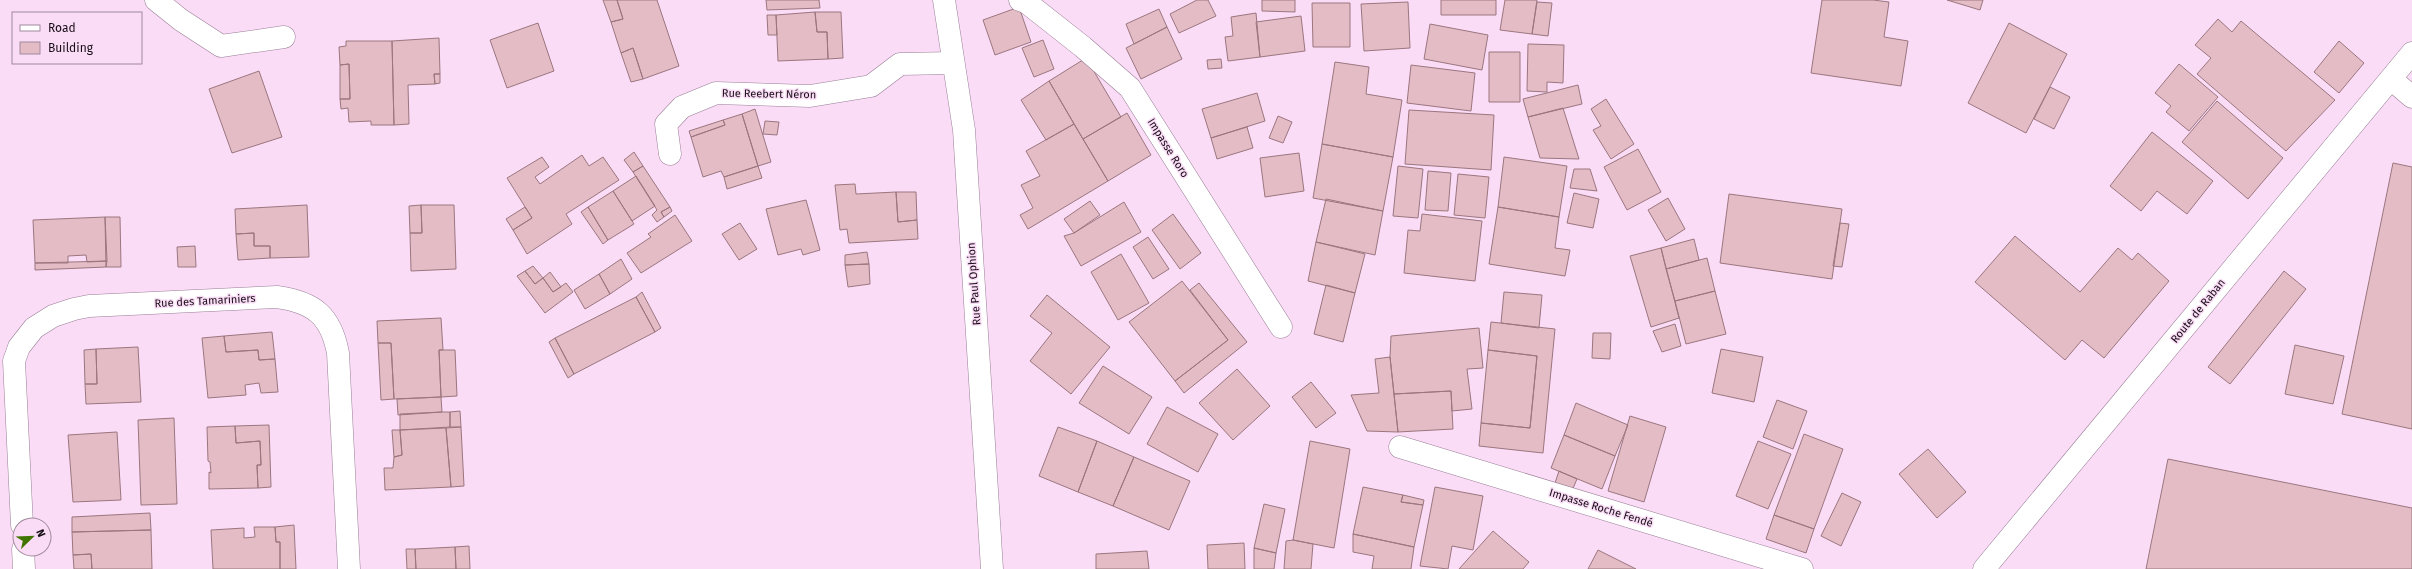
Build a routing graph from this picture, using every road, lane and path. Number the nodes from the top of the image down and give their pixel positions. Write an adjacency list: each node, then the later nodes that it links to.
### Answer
1 (156, 0): 4 (street)
2 (944, 0): 6 (street, Rue Paul Ophion)
3 (1020, 0): 10 (street, Impasse Roro)
4 (284, 37)
5 (2412, 53): 7 (street, Route de Raban)
6 (953, 63): 9 (street, Rue Reebert Néron); 16 (street, Rue Paul Ophion)
7 (2391, 79): 8 (street); 18 (street, Route de Raban)
8 (2412, 96)
9 (670, 154)
10 (1281, 327)
11 (1400, 447): 17 (street, Impasse Roche Fendé)
12 (22, 517): 15 (street, Rue des Tamariniers)
13 (23, 557): 14 (street)
14 (24, 569)
15 (348, 569)
16 (992, 569)
17 (1802, 569)
18 (1984, 569)

